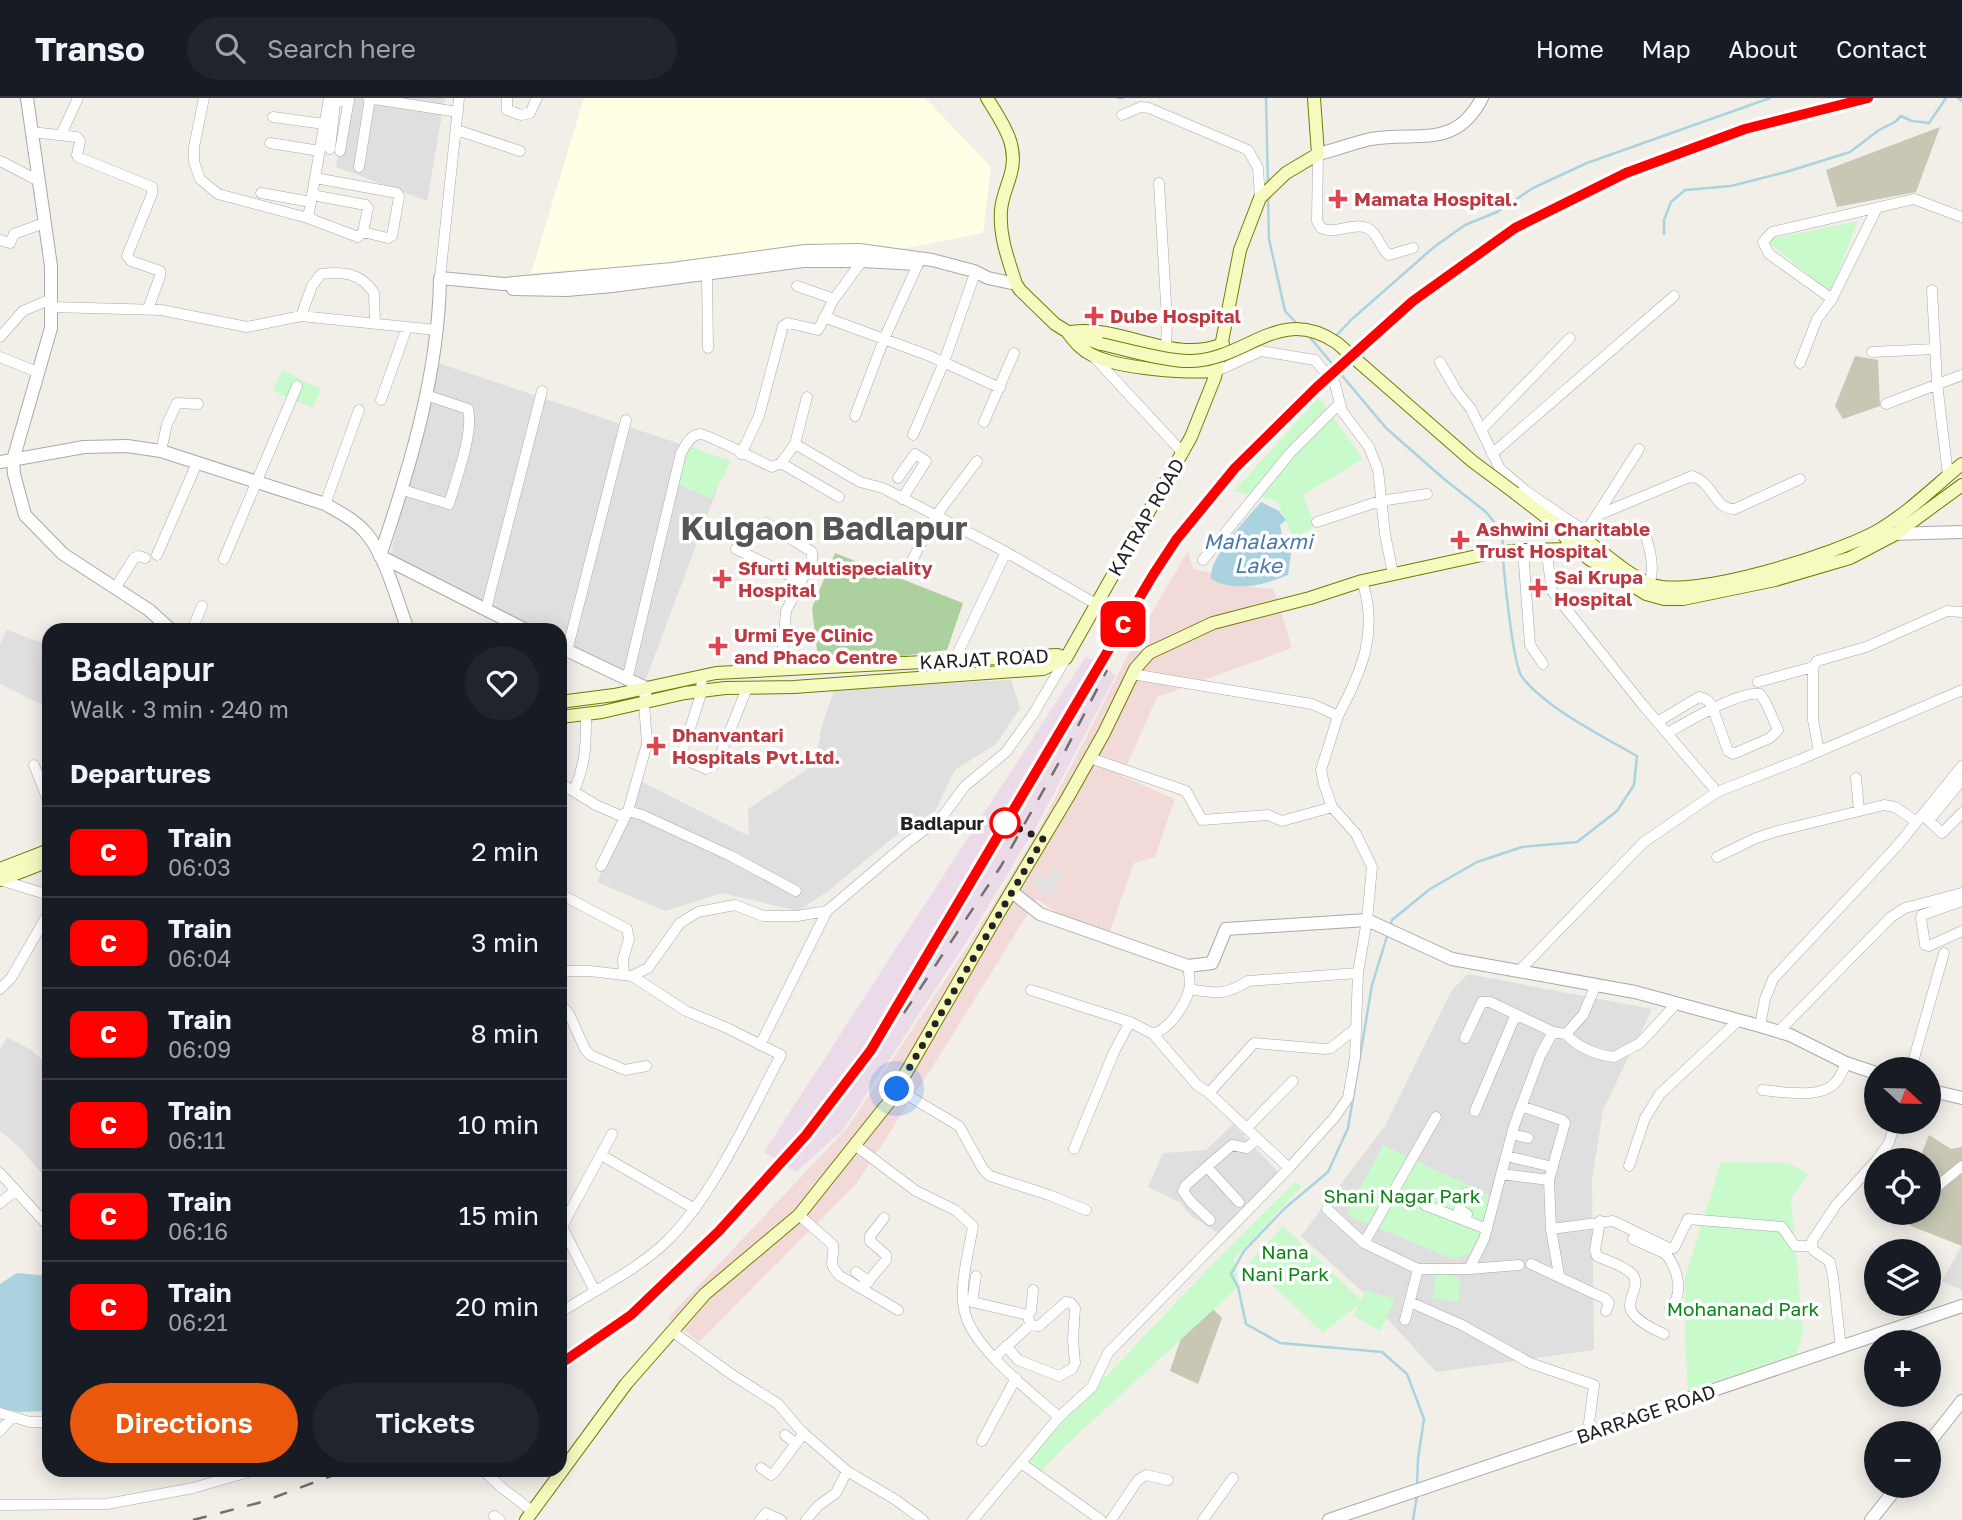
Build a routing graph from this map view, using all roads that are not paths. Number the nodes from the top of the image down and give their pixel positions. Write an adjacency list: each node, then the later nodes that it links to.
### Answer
1 (27, 98): 18 (street)
2 (78, 98): 19 (street)
3 (204, 98): 34 (street)
4 (369, 98): 13 (street); 25 (street)
5 (459, 98): 13 (street)
6 (507, 98): 7 (street)
7 (537, 98)
8 (987, 98): 45 (main road)
9 (1314, 98): 23 (main road)
10 (1482, 98): 23 (street, KATRAP ROAD)
11 (349, 100): 12 (street); 21 (street)
12 (330, 105): 16 (street)
13 (458, 111): 17 (street)
14 (1122, 115): 30 (street)
15 (273, 117): 16 (street)
16 (327, 127): 21 (street)
17 (457, 130): 22 (street); 44 (street)
18 (31, 132): 19 (street); 27 (street)
19 (61, 135): 52 (street)
20 (270, 143): 21 (street)
21 (328, 148): 26 (street)
22 (520, 151)
23 (1318, 154): 30 (main road, KATRAP ROAD); 38 (street)
24 (0, 161): 27 (street)
25 (359, 167)
26 (315, 178): 31 (street); 36 (street)
27 (37, 180): 35 (street)
28 (1159, 183): 64 (street)
29 (261, 193): 31 (street)
30 (1262, 196): 62 (main road, KATRAP ROAD)
31 (311, 199): 34 (street); 36 (street)
32 (1877, 208): 33 (street); 50 (street); 50 (street)
33 (1962, 217)
34 (308, 218): 36 (street)
35 (44, 223): 37 (street); 51 (street)
36 (363, 232)
37 (0, 240)
38 (1413, 248)
39 (862, 256): 40 (street); 41 (street); 42 (street); 44 (street); 49 (street)
40 (918, 264): 43 (street); 61 (street)
41 (707, 275): 44 (street); 63 (street)
42 (988, 278): 43 (street); 45 (street)
43 (973, 279): 70 (street)
44 (440, 282): 57 (street)
45 (1016, 284): 58 (main road)
46 (797, 286): 49 (street)
47 (1932, 290): 65 (street)
48 (1674, 296): 96 (street)
49 (834, 299): 54 (street)
50 (1832, 299): 72 (street)
51 (51, 303): 52 (street); 59 (street); 74 (street)
52 (148, 309): 53 (street)
53 (301, 316): 55 (street); 55 (street)
54 (824, 317): 61 (street); 97 (street)
55 (375, 323): 56 (street)
56 (407, 327): 57 (street); 82 (street)
57 (436, 330): 80 (street)
58 (1068, 332): 64 (main road); 66 (main road)
59 (0, 337)
60 (1570, 338): 90 (street)
61 (884, 339): 70 (street); 87 (street)
62 (1223, 344): 64 (main road); 73 (main road, KATRAP ROAD)
63 (708, 348)
64 (1166, 348)
65 (1935, 349): 67 (street); 76 (street)
66 (1097, 350): 73 (main road); 95 (street); 122 (main road, bridge)
67 (1872, 352)
68 (1014, 353): 78 (street)
69 (0, 357): 74 (street)
70 (944, 362): 78 (street); 91 (street)
71 (1440, 362): 90 (street)
72 (1800, 363)
73 (1217, 371): 83 (street); 95 (main road, KATRAP ROAD)
74 (37, 372): 98 (street)
75 (1962, 375): 76 (street)
76 (1937, 383): 85 (street); 103 (street)
77 (297, 386): 106 (street)
78 (1000, 388): 89 (street)
79 (542, 391): 140 (street)
80 (426, 395): 108 (street); 108 (street)
81 (807, 397): 92 (street)
82 (381, 400)
83 (1340, 403): 112 (street); 131 (street)
84 (198, 404): 94 (street)
85 (1886, 404)
86 (359, 410): 113 (street)
87 (855, 416)
88 (626, 420): 146 (street)
89 (984, 422)
90 (1482, 429): 96 (street)
91 (913, 435)
92 (795, 444): 101 (street); 111 (street)
93 (1639, 449): 114 (street)
94 (160, 451): 98 (street); 100 (street)
95 (1184, 453): 138 (main road, KATRAP ROAD)
96 (1492, 453): 122 (street)
97 (741, 454): 101 (street); 155 (street)
98 (7, 461): 137 (street)
99 (977, 461): 115 (street)
100 (197, 463): 106 (street); 127 (street)
101 (781, 463): 110 (street)
102 (1962, 464): 103 (main road)
103 (1948, 475): 118 (main road)
104 (898, 478): 111 (street)
105 (1800, 479): 114 (street)
106 (256, 483): 113 (street); 130 (street)
107 (1962, 485): 120 (main road)
108 (402, 490): 128 (street)
109 (1427, 494): 112 (street)
110 (839, 497)
111 (902, 499): 115 (street)
112 (1380, 502): 116 (street); 133 (street)
113 (325, 504): 128 (street)
114 (1596, 516): 122 (street)
115 (935, 517): 126 (street); 132 (street)
116 (1317, 522)
117 (766, 523): 134 (street)
118 (1877, 531): 120 (street); 136 (main road)
119 (1962, 532): 120 (street)
120 (1894, 535): 122 (main road)
121 (1646, 537): 136 (street)
122 (1581, 539): 124 (main road); 136 (main road)
123 (736, 549): 134 (street)
124 (1546, 549): 125 (main road); 167 (street)
125 (1520, 551): 133 (main road); 150 (street)
126 (1006, 552): 138 (street); 149 (street)
127 (158, 555)
128 (380, 556): 140 (street); 144 (street)
129 (145, 558): 137 (street)
130 (224, 559)
131 (1203, 560)
132 (906, 572)
133 (1393, 574): 135 (main road)
134 (801, 581): 152 (street)
135 (1362, 581): 153 (main road); 166 (street)
136 (1649, 584)
137 (116, 587): 142 (street)
138 (1096, 604): 148 (main road, KATRAP ROAD)
139 (202, 607): 143 (street)
140 (486, 609): 145 (street)
141 (1962, 612): 151 (street)
142 (163, 623)
143 (195, 623)
144 (405, 623)
145 (513, 623)
146 (567, 638)
147 (567, 650): 155 (street)
148 (1066, 658): 149 (main road, KARJAT ROAD); 158 (main road, KARJAT ROAD); 196 (street)
149 (954, 661): 152 (main road, KARJAT ROAD)
150 (1544, 664)
151 (1813, 667): 156 (street); 169 (street)
152 (781, 670): 154 (main road, KARJAT ROAD)
153 (1132, 674): 166 (street); 170 (main road)
154 (701, 676): 157 (main road, KARJAT ROAD); 160 (street)
155 (627, 680): 157 (street)
156 (1758, 682)
157 (646, 688): 161 (main road, KARJAT ROAD); 162 (street)
158 (747, 688): 160 (main road, KARJAT ROAD); 160 (street)
159 (1962, 690): 169 (street)
160 (702, 691): 162 (main road, KARJAT ROAD)
161 (567, 701)
162 (644, 703): 164 (main road, KARJAT ROAD); 181 (street)
163 (1713, 709): 163 (street); 167 (street); 168 (street)
164 (586, 714): 165 (main road, KARJAT ROAD); 176 (street)
165 (567, 716)
166 (1338, 716): 178 (street)
167 (1657, 722): 168 (street)
168 (1667, 733): 177 (street)
169 (1819, 751): 177 (street)
170 (1090, 758): 178 (street); 191 (main road)
171 (34, 765): 174 (street)
172 (1961, 772): 182 (street)
173 (1856, 778): 179 (street)
174 (42, 783)
175 (567, 787): 176 (street)
176 (574, 791): 181 (street)
177 (1717, 792): 203 (street)
178 (1332, 807): 197 (street)
179 (1859, 811): 182 (street); 185 (street)
180 (1962, 813): 182 (street)
181 (624, 814): 183 (street); 187 (street); 190 (street)
182 (1923, 819): 215 (street)
183 (607, 850)
184 (42, 853): 188 (main road)
185 (1717, 858)
186 (42, 864): 189 (main road)
187 (601, 866)
188 (0, 869)
189 (0, 880): 192 (street)
190 (796, 891)
191 (1012, 892): 201 (street); 228 (main road)
192 (42, 893)
193 (1962, 893): 217 (street)
194 (567, 898): 205 (street)
195 (1962, 901): 199 (street)
196 (827, 911): 205 (street); 222 (street)
197 (1371, 922): 201 (street); 203 (street); 204 (street)
198 (42, 924): 207 (street)
199 (1962, 931)
200 (1944, 953): 223 (street)
201 (1188, 966): 209 (street)
202 (567, 971): 205 (street)
203 (1519, 971): 206 (street)
204 (1358, 973): 209 (street); 216 (street)
205 (628, 976): 222 (street)
206 (1595, 987): 210 (street); 220 (street)
207 (0, 989)
208 (1031, 989): 214 (street)
209 (1189, 989): 219 (street)
210 (1676, 1004): 213 (street); 220 (street)
211 (567, 1012): 225 (street)
212 (1516, 1014): 218 (street); 221 (street); 234 (street)
213 (1739, 1020): 215 (street); 245 (street)
214 (1130, 1022): 219 (street); 242 (street)
215 (1760, 1026): 217 (street)
216 (1355, 1029): 230 (street); 249 (street)
217 (1779, 1031): 224 (street)
218 (1553, 1032): 220 (street); 233 (street)
219 (1153, 1034): 230 (street)
220 (1566, 1034)
221 (1465, 1038)
222 (760, 1045): 262 (street)
223 (1914, 1057)
224 (1846, 1063): 226 (street); 229 (street)
225 (646, 1066)
226 (1864, 1069)
227 (1293, 1081): 236 (street)
228 (897, 1089): 241 (main road); 264 (street)
229 (1762, 1090)
230 (1209, 1093): 236 (street)
231 (1941, 1093): 232 (street)
232 (1962, 1098)
233 (1521, 1106): 238 (street); 248 (street)
234 (1475, 1111)
235 (1436, 1117): 276 (street)
236 (1246, 1129): 240 (street)
237 (612, 1134): 243 (street)
238 (1511, 1134): 239 (street); 244 (street)
239 (1528, 1138)
240 (1257, 1139): 247 (street); 249 (street)
241 (856, 1146): 265 (main road); 290 (street)
242 (1074, 1149)
243 (601, 1155): 261 (street); 262 (street)
244 (1506, 1156): 248 (street); 251 (street)
245 (1629, 1166)
246 (1962, 1166): 254 (street)
247 (1207, 1167): 257 (street); 269 (street)
248 (1553, 1167): 253 (street)
249 (1289, 1168): 307 (street)
250 (0, 1173): 255 (street)
251 (1501, 1174): 253 (street); 272 (street)
252 (1864, 1175): 277 (street)
253 (1549, 1180): 273 (street)
254 (1941, 1183)
255 (15, 1191): 258 (street); 268 (street)
256 (1466, 1193): 270 (street)
257 (1239, 1202)
258 (0, 1203)
259 (1425, 1205): 270 (street)
260 (567, 1206): 261 (street)
261 (573, 1206): 266 (street)
262 (695, 1209): 288 (street)
263 (1327, 1209): 276 (street)
264 (1086, 1210)
265 (799, 1215): 286 (street); 298 (main road)
266 (567, 1218)
267 (884, 1218): 286 (street)
268 (42, 1220)
269 (1210, 1220)
270 (1466, 1220): 272 (street)
271 (1600, 1221): 273 (street); 278 (street); 299 (street)
272 (1487, 1229): 282 (street)
273 (1551, 1229): 284 (street)
274 (1633, 1239): 278 (street)
275 (567, 1240): 288 (street)
276 (1364, 1243): 281 (street)
277 (1811, 1246): 278 (street); 301 (street)
278 (1670, 1250): 292 (street)
279 (1531, 1264): 284 (street)
280 (1519, 1265): 282 (street)
281 (1418, 1269): 282 (street); 289 (street)
282 (1469, 1269)
283 (856, 1272): 286 (street)
284 (1559, 1275): 295 (street)
285 (976, 1276): 290 (street)
286 (866, 1285): 294 (street)
287 (1033, 1290): 296 (street)
288 (595, 1291): 293 (street)
289 (1410, 1302): 297 (street); 309 (street)
290 (974, 1304): 296 (street); 302 (street)
291 (1962, 1306): 301 (street, BARRAGE ROAD)
292 (1670, 1308)
293 (567, 1309)
294 (898, 1310)
295 (1606, 1311)
296 (1029, 1320): 300 (street); 300 (street)
297 (1405, 1320)
298 (673, 1332): 312 (street); 317 (main road)
299 (1664, 1334)
300 (1006, 1346): 302 (street)
301 (1841, 1348): 336 (street, BARRAGE ROAD)
302 (995, 1357): 303 (street)
303 (1016, 1378): 307 (street); 314 (street)
304 (1962, 1401): 310 (street)
305 (0, 1413): 306 (street)
306 (12, 1417): 308 (street); 311 (street)
307 (1059, 1417): 316 (street)
308 (42, 1422)
309 (1589, 1423)
310 (1941, 1428)
311 (0, 1431)
312 (804, 1433): 315 (street); 319 (street)
313 (785, 1435): 315 (street)
314 (982, 1441)
315 (796, 1444): 318 (street)
316 (1021, 1463): 332 (street); 333 (street)
317 (567, 1464)
318 (761, 1468)
319 (847, 1471): 330 (street); 331 (street)
320 (231, 1477): 326 (street)
321 (490, 1477): 327 (street)
322 (558, 1477): 327 (main road)
323 (1233, 1478): 335 (street)
324 (1168, 1480): 334 (street)
325 (1888, 1498): 337 (street)
326 (0, 1505)
327 (529, 1516)
328 (760, 1520): 329 (street)
329 (781, 1520)
330 (806, 1520)
331 (923, 1520)
332 (974, 1520)
333 (1101, 1520)
334 (1111, 1520)
335 (1203, 1520)
336 (1329, 1520)
337 (1871, 1520)

